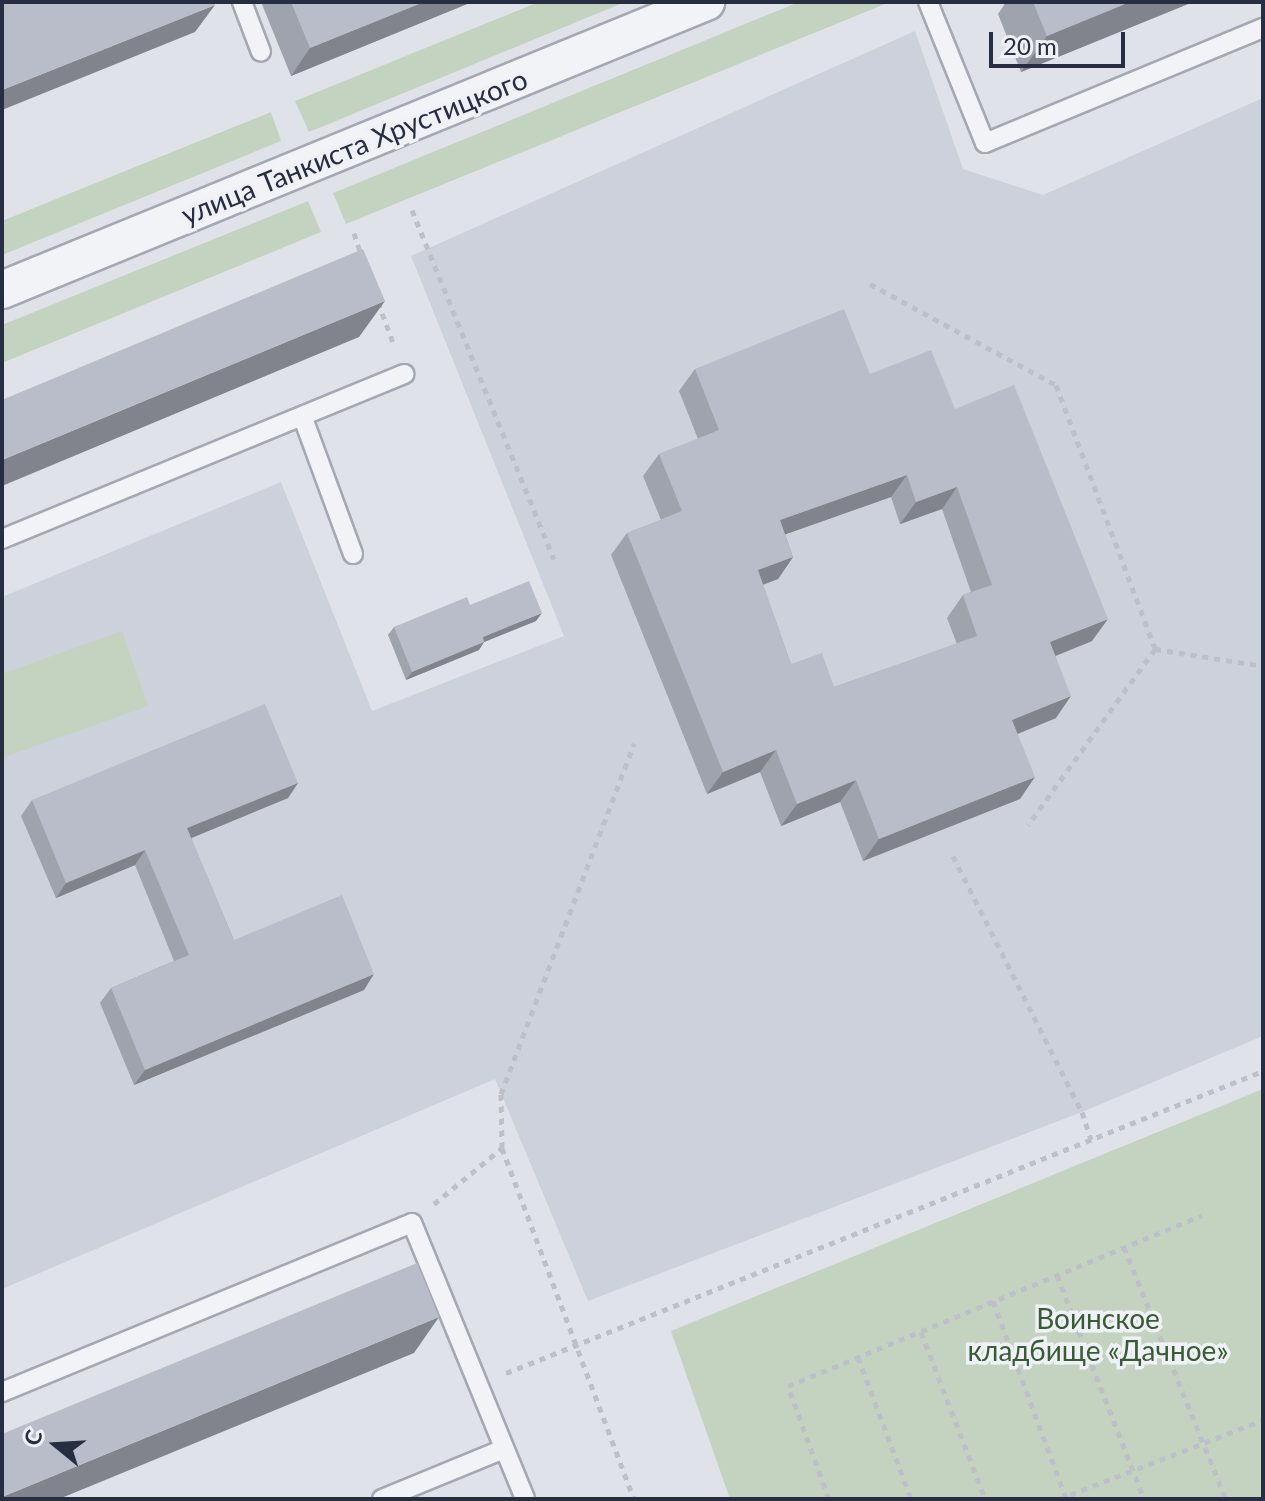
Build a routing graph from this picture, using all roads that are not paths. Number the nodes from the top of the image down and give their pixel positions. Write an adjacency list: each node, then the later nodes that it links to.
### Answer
1 (242, 2): 5 (lane)
2 (706, 2): 6 (street, улица Танкиста Хрустицкого)
3 (928, 2): 4 (lane)
4 (1263, 28)
5 (261, 52)
6 (2, 290)
7 (405, 374): 8 (lane)
8 (303, 418): 9 (lane); 10 (lane)
9 (2, 539)
10 (353, 554)
11 (2, 1392): 12 (lane)
12 (504, 1449): 13 (lane); 14 (lane)
13 (382, 1499)
14 (525, 1499)

